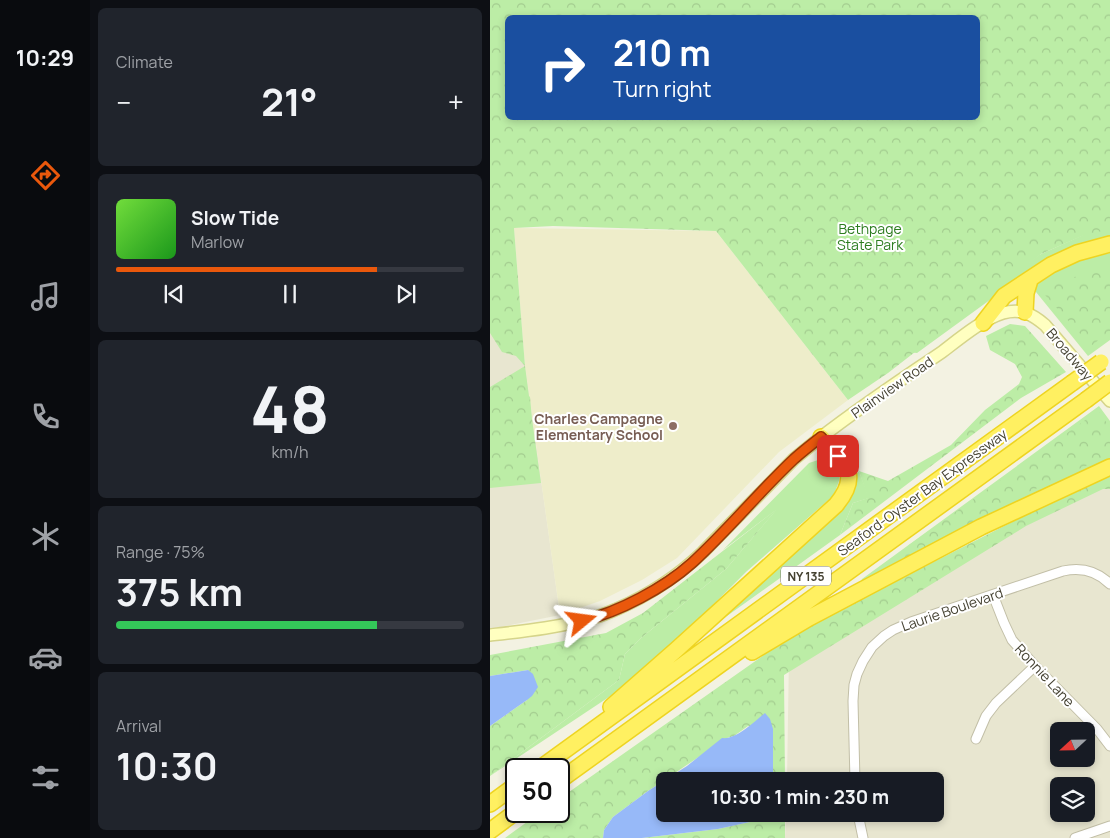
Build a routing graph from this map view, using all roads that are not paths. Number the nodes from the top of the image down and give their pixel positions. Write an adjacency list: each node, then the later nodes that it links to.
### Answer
1 (1110, 244): 2 (highway)
2 (1030, 280): 3 (highway); 4 (highway)
3 (1024, 312): 4 (main road, Plainview Road); 7 (main road, Broadway)
4 (983, 323): 8 (main road, Plainview Road)
5 (1106, 358): 17 (highway, Seaford-Oyster Bay Expressway / NY 135, bridge)
6 (1110, 382): 14 (highway, Seaford-Oyster Bay Expressway / NY 135, bridge)
7 (1110, 402)
8 (821, 437): 12 (main road, Plainview Road); 17 (highway)
9 (1110, 467): 14 (highway)
10 (1110, 584): 11 (street, Laurie Boulevard)
11 (993, 595): 13 (street, Ronnie Lane); 19 (street, Laurie Boulevard)
12 (490, 635)
13 (1035, 666): 15 (street); 16 (street, Ronnie Lane)
14 (690, 687): 20 (highway, Seaford-Oyster Bay Expressway / NY 135)
15 (976, 740)
16 (1110, 746)
17 (561, 753): 18 (highway, Seaford-Oyster Bay Expressway / NY 135)
18 (554, 758)
19 (856, 772)
20 (570, 773)
21 (505, 794): 22 (highway)
22 (490, 804)
23 (505, 820): 26 (highway)
24 (860, 822): 27 (street)
25 (1110, 826): 28 (street)
26 (490, 831)
27 (863, 838)
28 (1074, 838)

